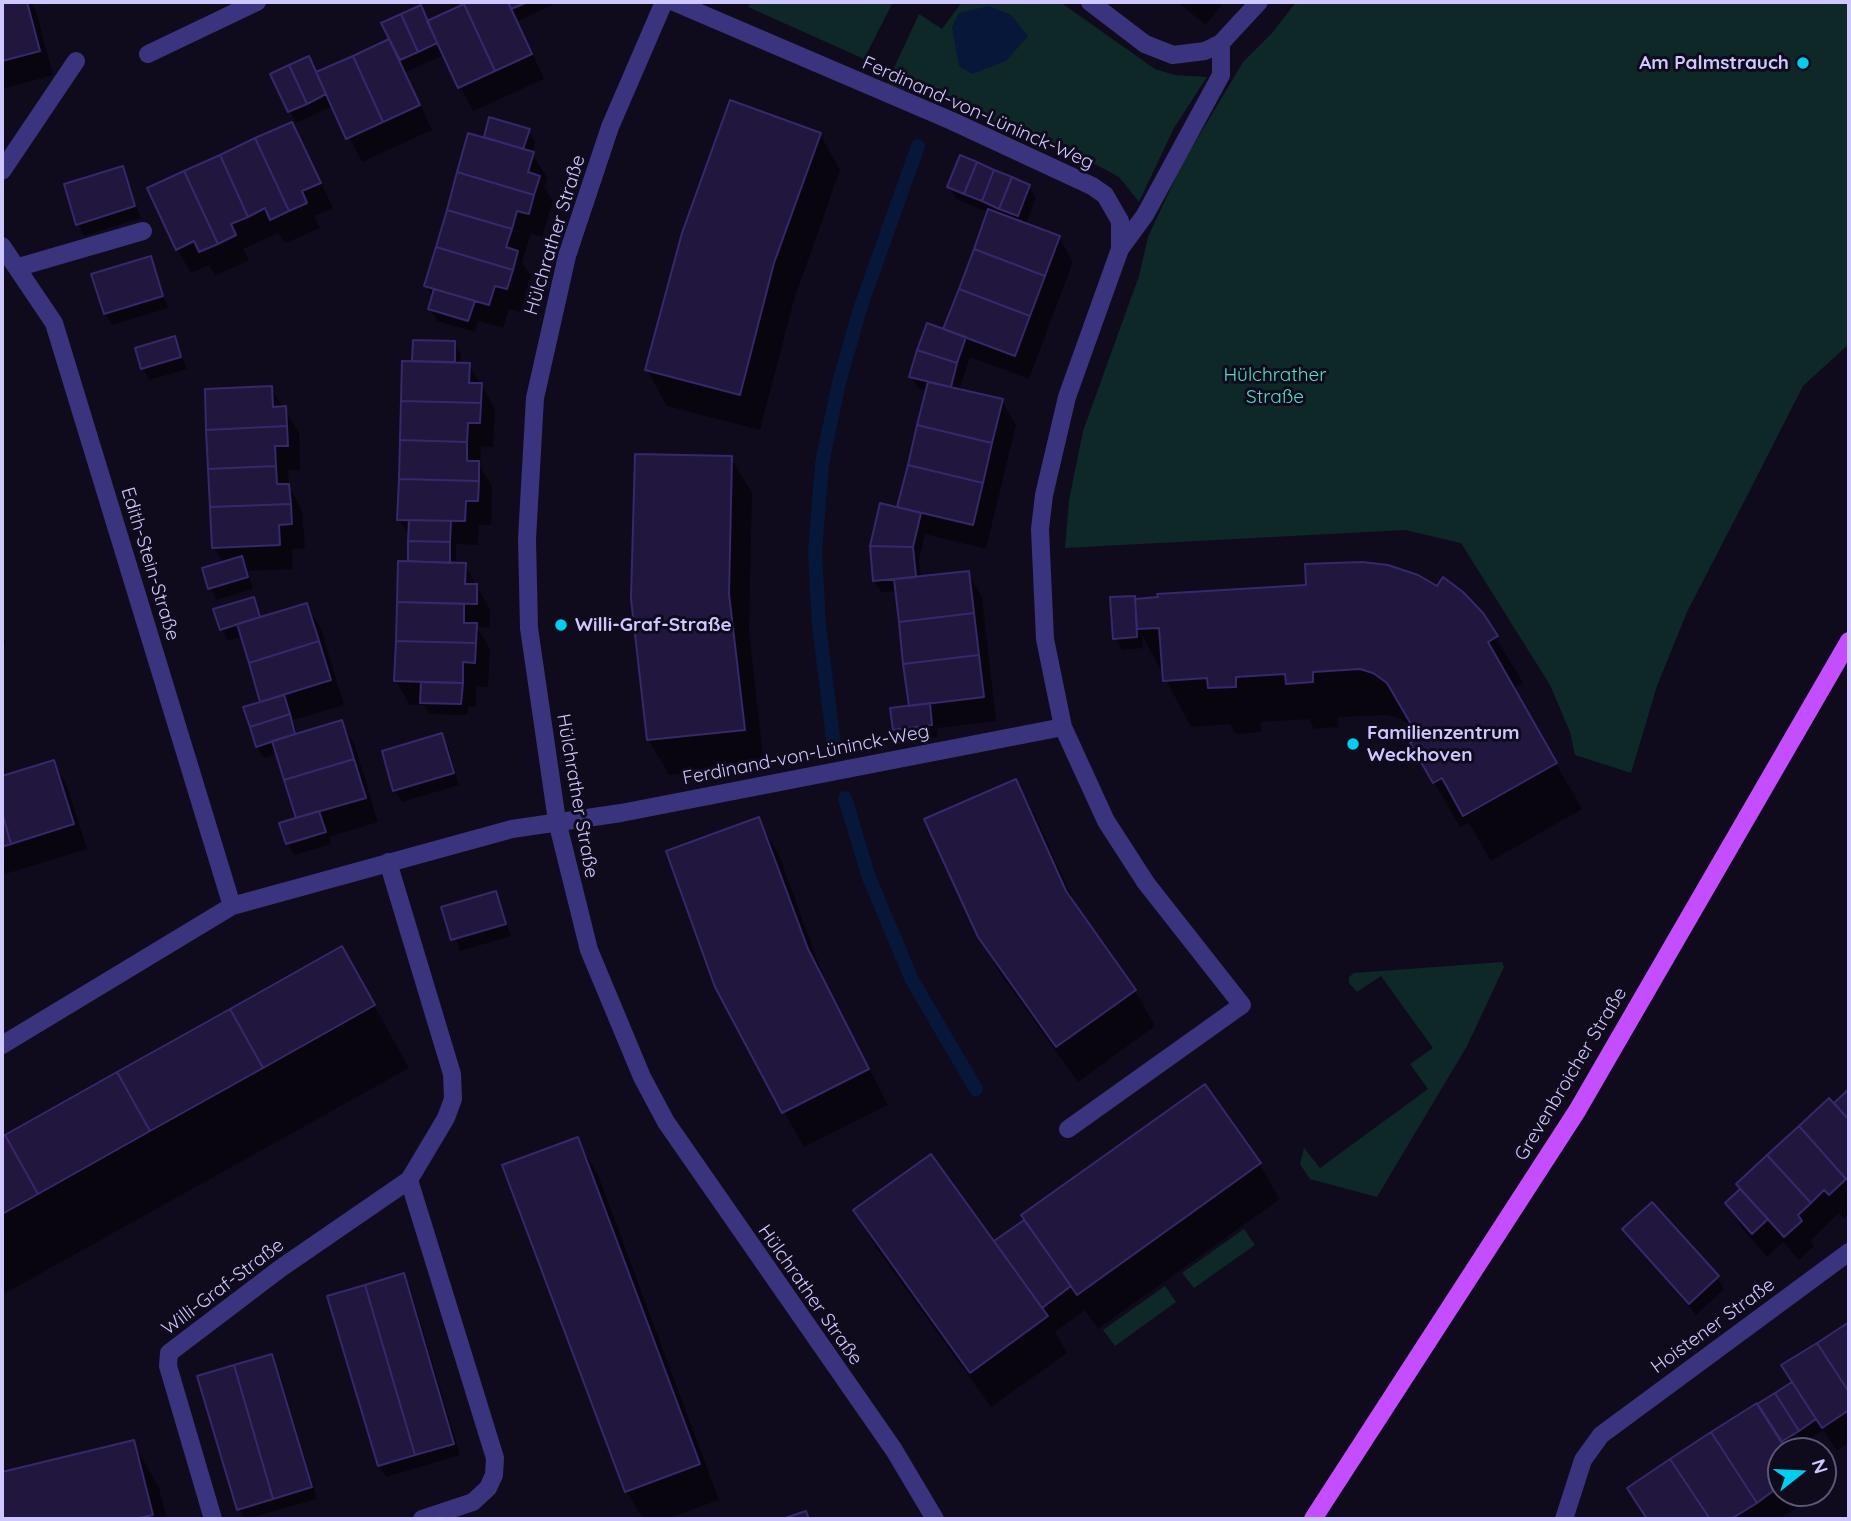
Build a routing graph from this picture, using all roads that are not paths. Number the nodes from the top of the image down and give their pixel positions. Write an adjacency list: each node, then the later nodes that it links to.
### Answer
1 (257, 2): 7 (street)
2 (664, 2): 16 (street, Hülchrather Straße)
3 (674, 2): 12 (street, Ferdinand-von-Lüninck-Weg)
4 (1090, 2): 6 (street)
5 (1259, 2): 6 (street)
6 (1221, 43): 12 (street)
7 (148, 54)
8 (76, 61): 9 (street)
9 (2, 171)
10 (144, 231): 13 (street)
11 (2, 246): 13 (street, Edith-Stein-Straße)
12 (1119, 248): 15 (street, Ferdinand-von-Lüninck-Weg)
13 (19, 267): 18 (street, Edith-Stein-Straße)
14 (1849, 640): 26 (main road, Grevenbroicher Straße)
15 (1063, 727): 16 (street, Ferdinand-von-Lüninck-Weg); 20 (street, Ferdinand-von-Lüninck-Weg)
16 (557, 821): 17 (street); 25 (street, Hülchrather Straße)
17 (388, 862): 18 (street); 21 (street, Willi-Graf-Straße)
18 (232, 906): 19 (street)
19 (2, 1045)
20 (1068, 1129)
21 (409, 1180): 23 (street, Willi-Graf-Straße); 24 (street)
22 (1849, 1252): 27 (street, Hoistener Straße)
23 (213, 1519)
24 (422, 1519)
25 (935, 1519)
26 (1313, 1519)
27 (1564, 1519)

